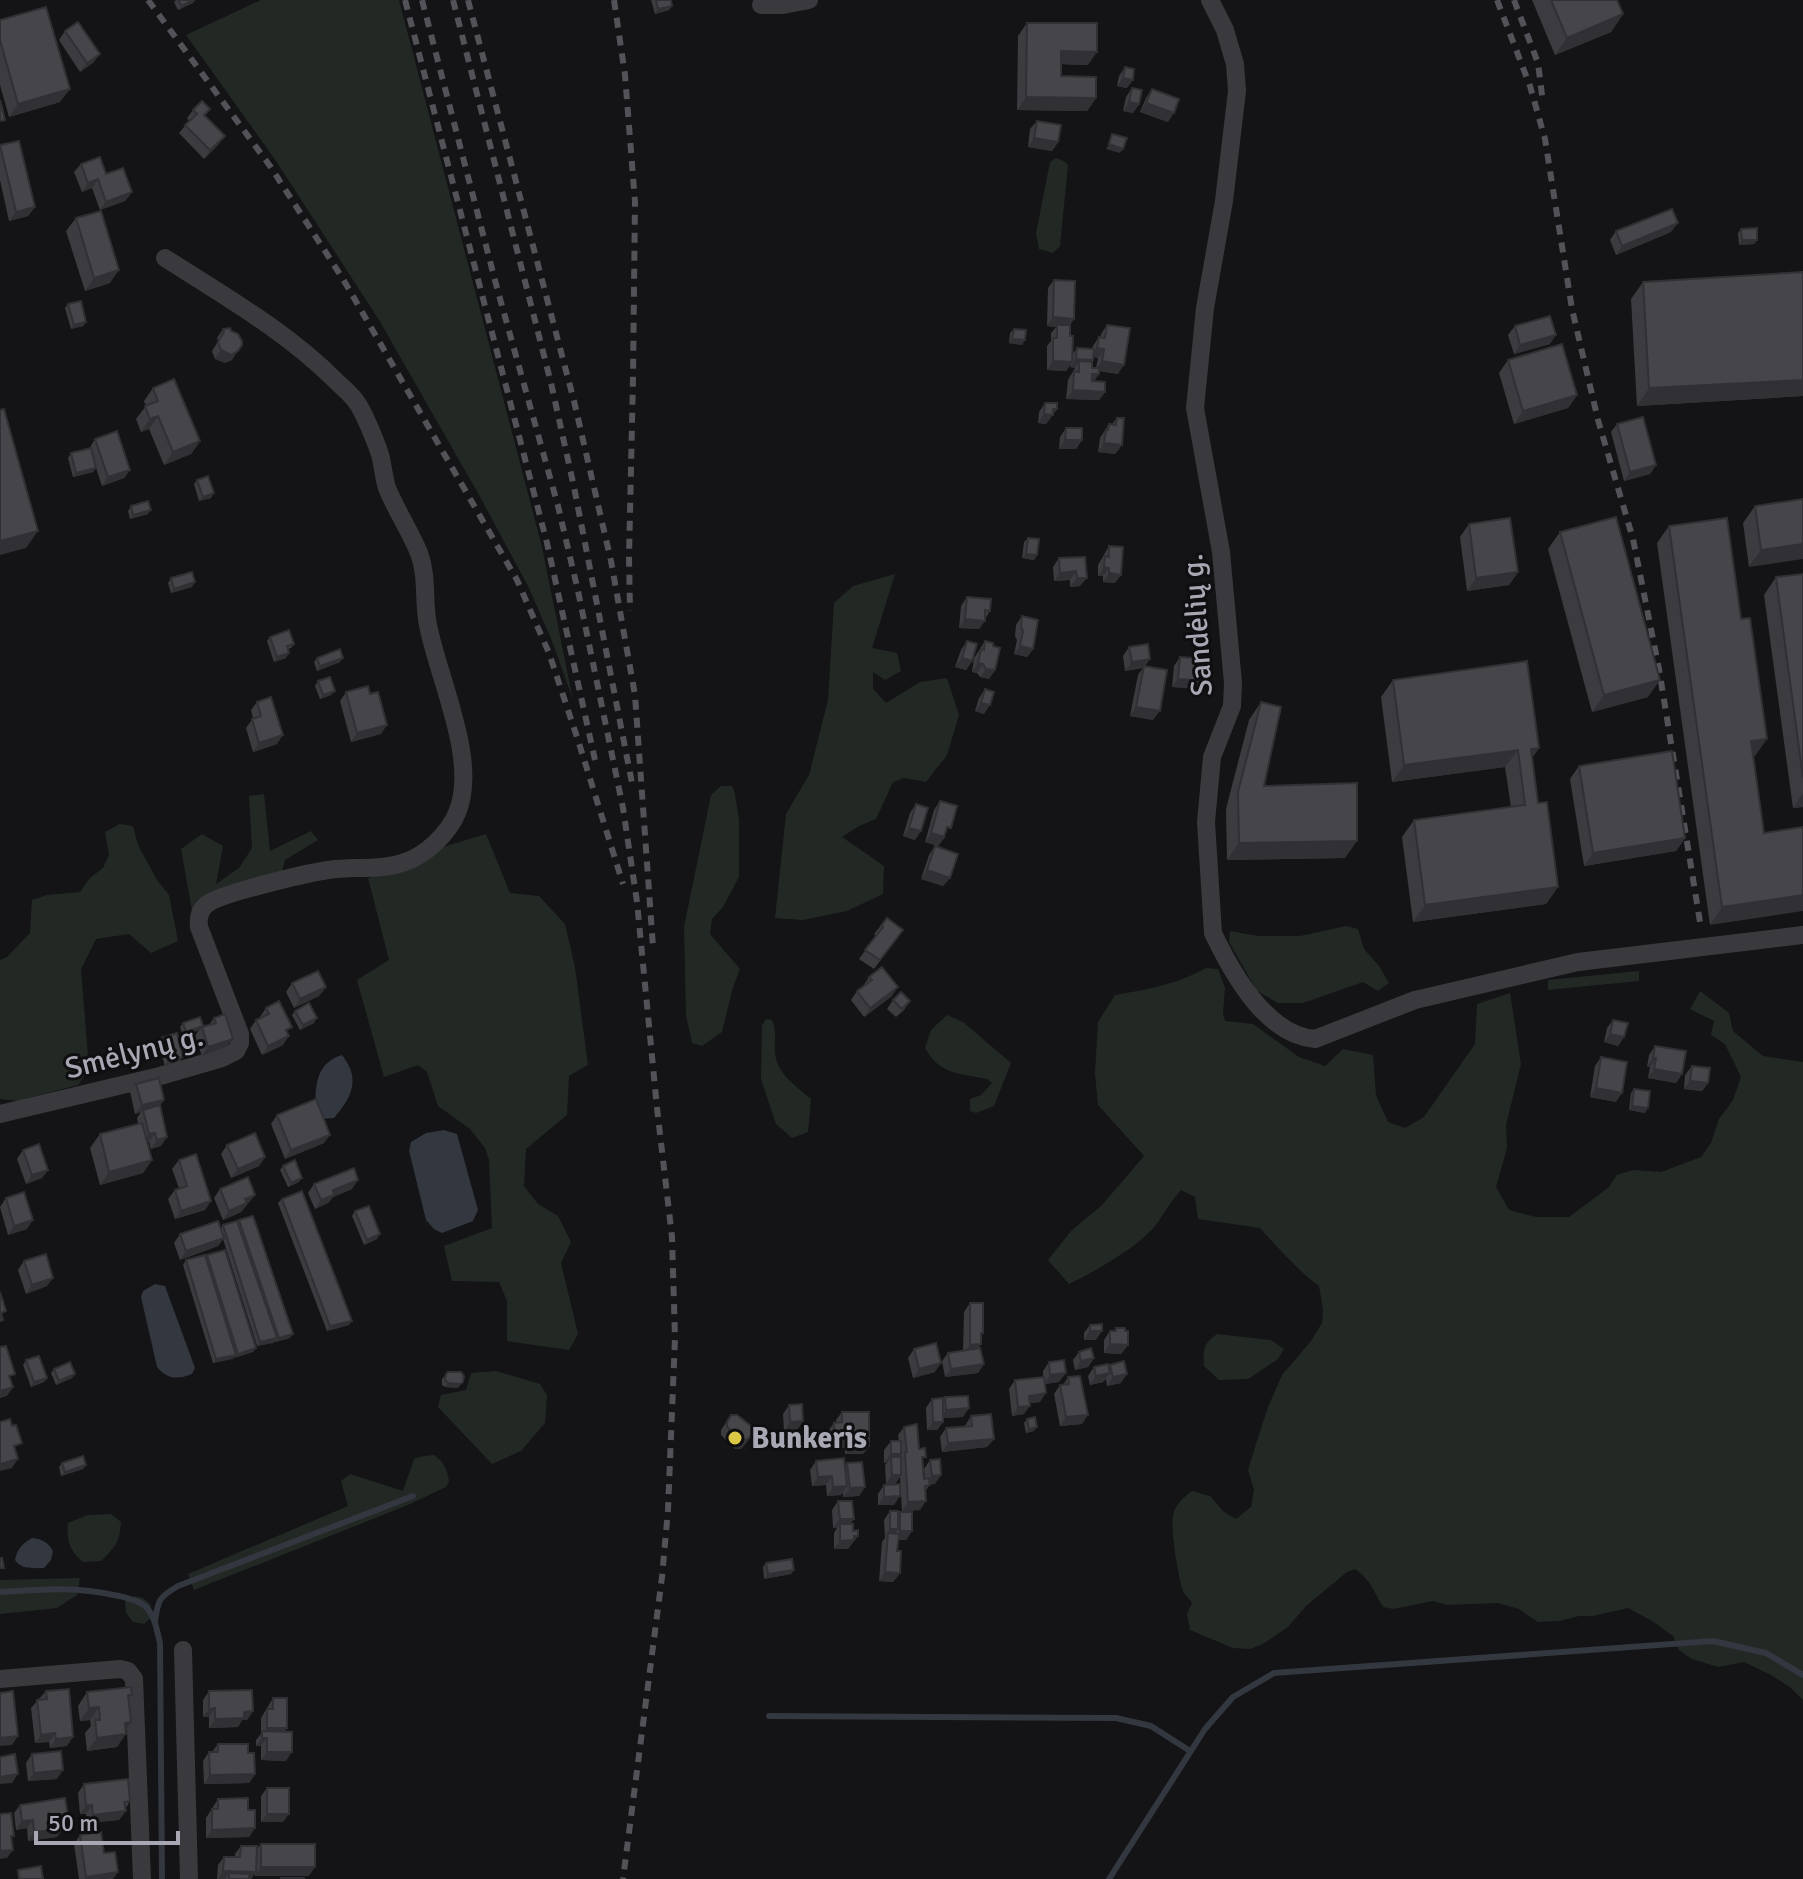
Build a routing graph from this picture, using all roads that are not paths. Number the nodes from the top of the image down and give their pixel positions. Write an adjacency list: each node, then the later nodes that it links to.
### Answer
1 (809, 0): 3 (street)
2 (1210, 0): 5 (street, Sandėlių g.)
3 (761, 5)
4 (165, 258): 6 (street, Smėlynų g.)
5 (1803, 935)
6 (0, 1114)
7 (183, 1650): 10 (street)
8 (0, 1679): 9 (street)
9 (142, 1879)
10 (189, 1879)

